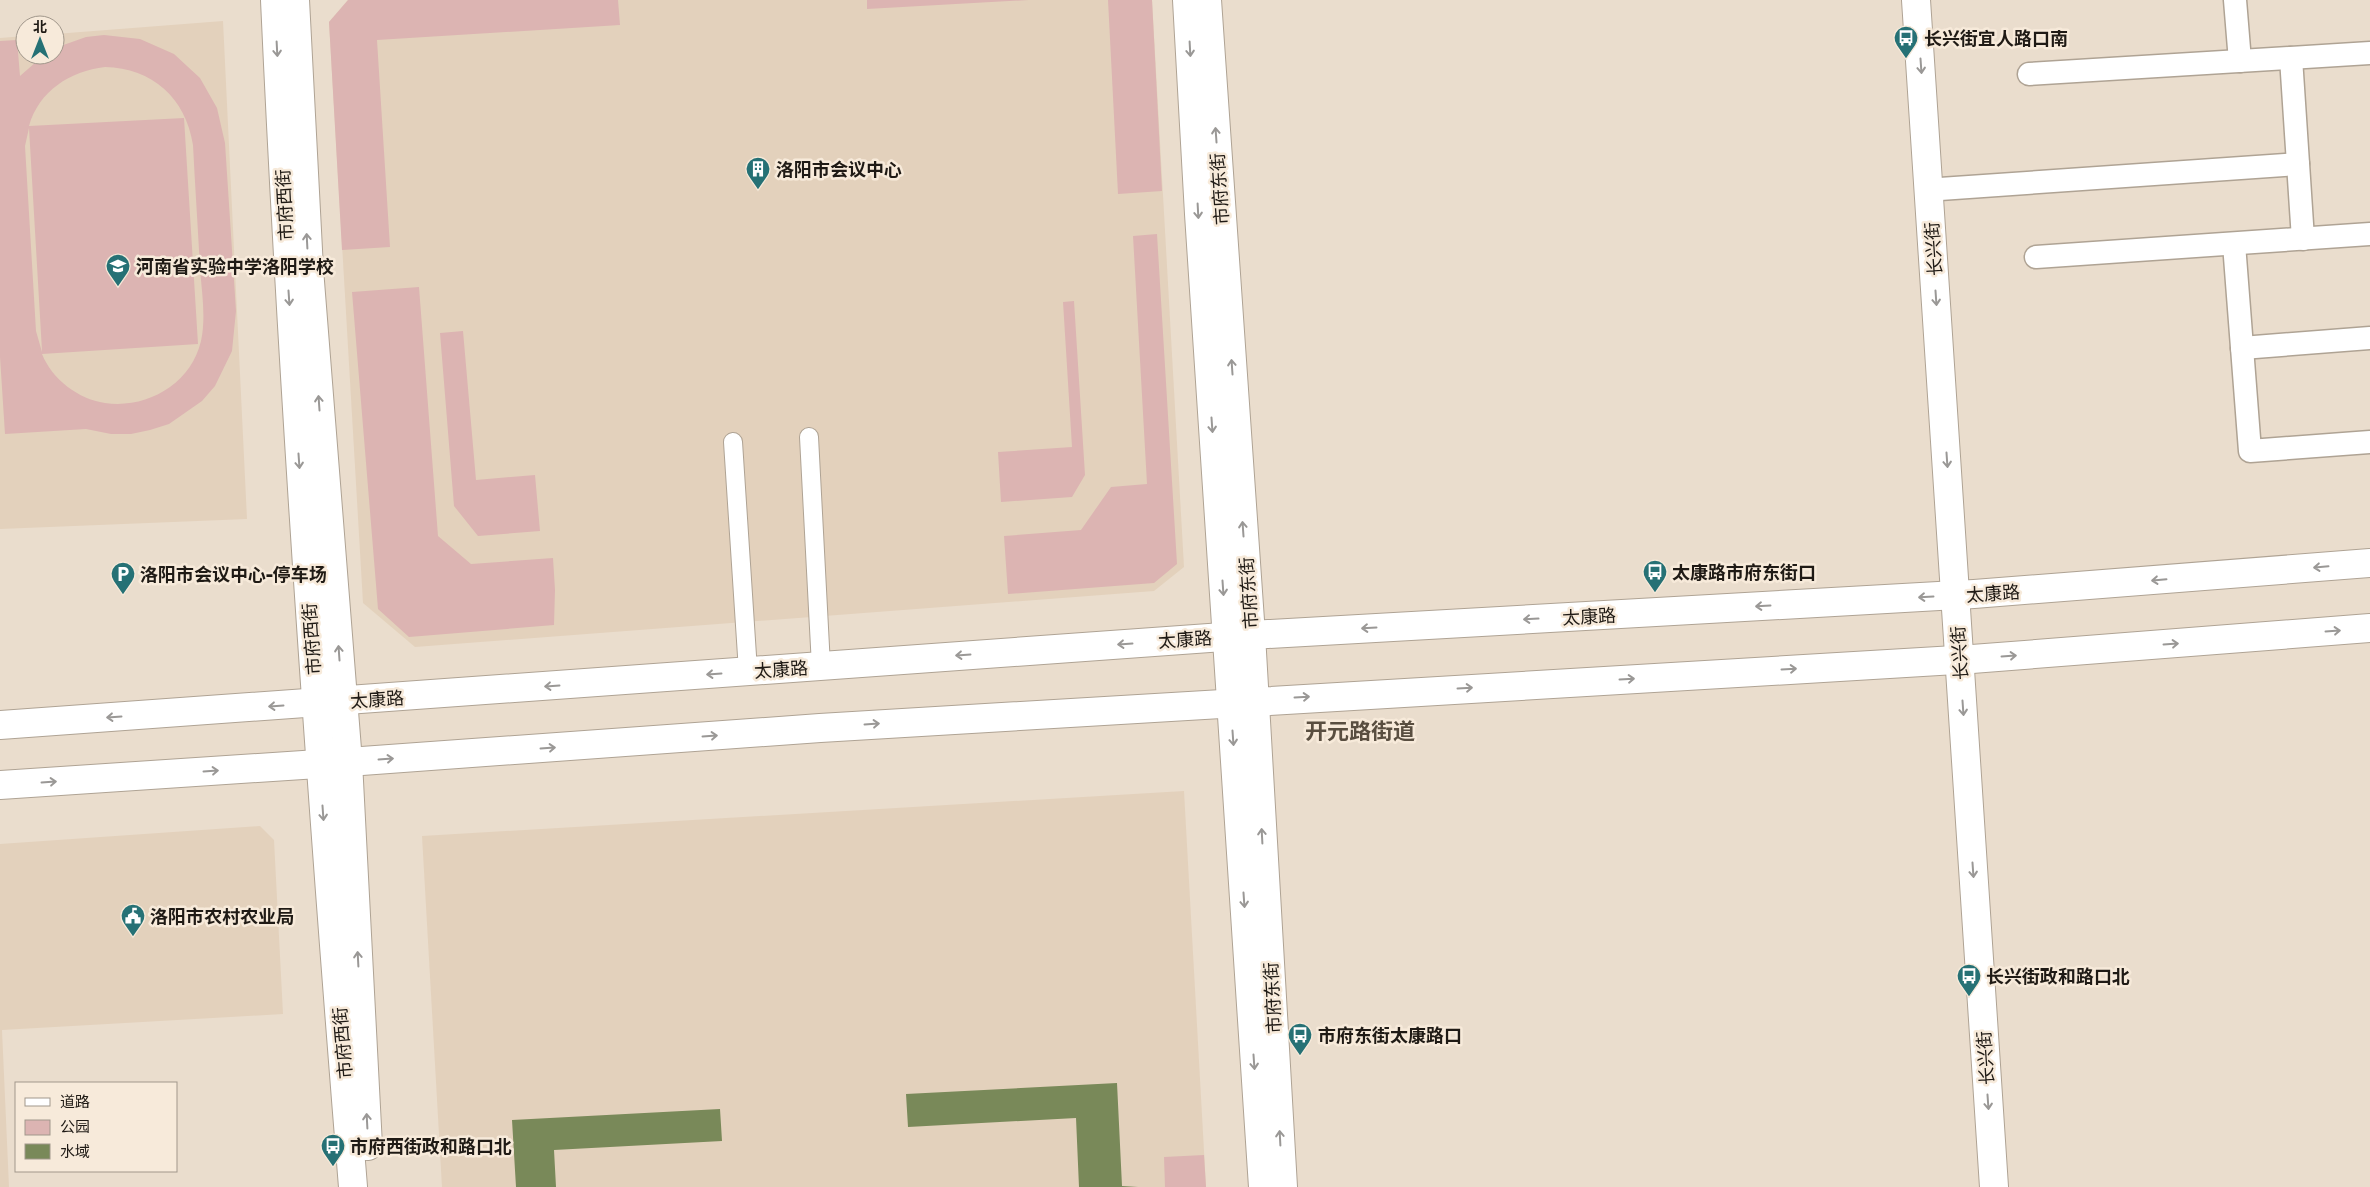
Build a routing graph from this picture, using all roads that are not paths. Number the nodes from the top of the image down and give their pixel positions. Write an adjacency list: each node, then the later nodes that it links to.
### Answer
1 (274, 0): 32 (main road, 市府西街, one-way to 32)
2 (295, 0): 30 (main road, 市府西街, one-way to 2)
3 (1187, 0): 26 (main road, 市府东街, one-way to 26)
4 (1207, 0): 26 (main road, 市府东街, one-way to 4)
5 (1916, 0): 24 (main road, 长兴街, one-way to 24)
6 (1935, 0): 13 (main road, 长兴街)
7 (2235, 0): 10 (street)
8 (2370, 53): 9 (street)
9 (2291, 58): 10 (street); 12 (street)
10 (2240, 61): 11 (street)
11 (2029, 74)
12 (2298, 164): 13 (street); 15 (street)
13 (1944, 189): 24 (main road, 长兴街)
14 (2370, 234): 15 (street)
15 (2303, 239): 16 (street)
16 (2234, 244): 17 (street); 19 (street)
17 (2036, 258)
18 (2370, 338): 19 (street)
19 (2242, 348): 22 (street)
20 (809, 437): 28 (street)
21 (733, 442): 29 (street)
22 (2370, 442)
23 (2370, 563): 24 (main road, 太康路, one-way to 24)
24 (1965, 595): 26 (main road, 太康路, one-way to 26); 27 (main road, 长兴街)
25 (2370, 628): 27 (main road, one-way to 25)
26 (1238, 636): 28 (main road, 太康路, one-way to 28); 31 (main road, 市府东街)
27 (1969, 659): 31 (main road, one-way to 27); 41 (main road, 长兴街, one-way to 41); 42 (main road, 长兴街)
28 (821, 666): 29 (main road, 太康路)
29 (748, 671): 30 (main road, 太康路, one-way to 30)
30 (342, 701): 32 (main road, 太康路); 34 (main road, 市府西街)
31 (1242, 701): 34 (main road, one-way to 31); 39 (main road, 市府东街, one-way to 39); 40 (main road, 市府东街, one-way to 31)
32 (315, 703): 33 (main road, 太康路, one-way to 33); 35 (main road, 市府西街)
33 (0, 725)
34 (348, 762): 35 (main road); 38 (main road, 市府西街, one-way to 34)
35 (320, 764): 36 (main road, one-way to 35); 37 (main road, 市府西街, one-way to 37)
36 (0, 785)
37 (353, 1187)
38 (370, 1187)
39 (1263, 1187)
40 (1283, 1187)
41 (1994, 1187)
42 (2012, 1187)

